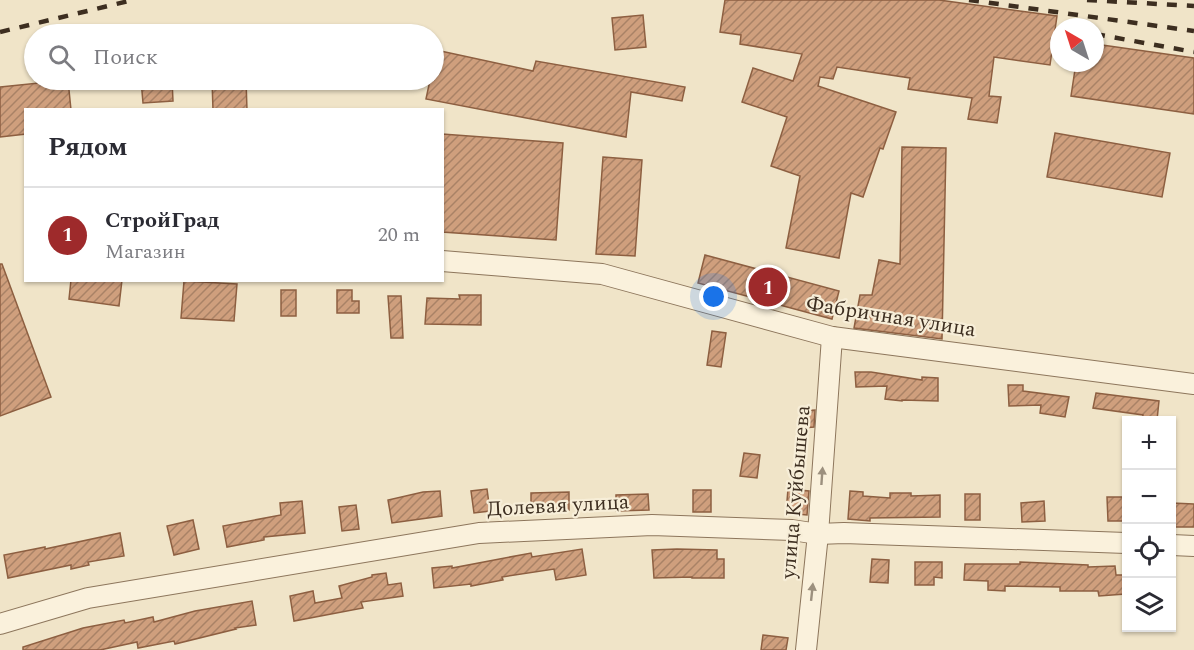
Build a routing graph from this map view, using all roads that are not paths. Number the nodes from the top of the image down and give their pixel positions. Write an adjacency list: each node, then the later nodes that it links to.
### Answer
1 (444, 261): 2 (street, Фабричная улица)
2 (832, 337): 3 (street, Фабричная улица); 4 (street, улица Куйбышева, one-way to 2)
3 (1194, 384)
4 (818, 534): 5 (street, Долевая улица); 8 (street, Долевая улица); 9 (street, улица Куйбышева, one-way to 4)
5 (1122, 543)
6 (1176, 545): 7 (street)
7 (1194, 546)
8 (0, 624)
9 (806, 650)

